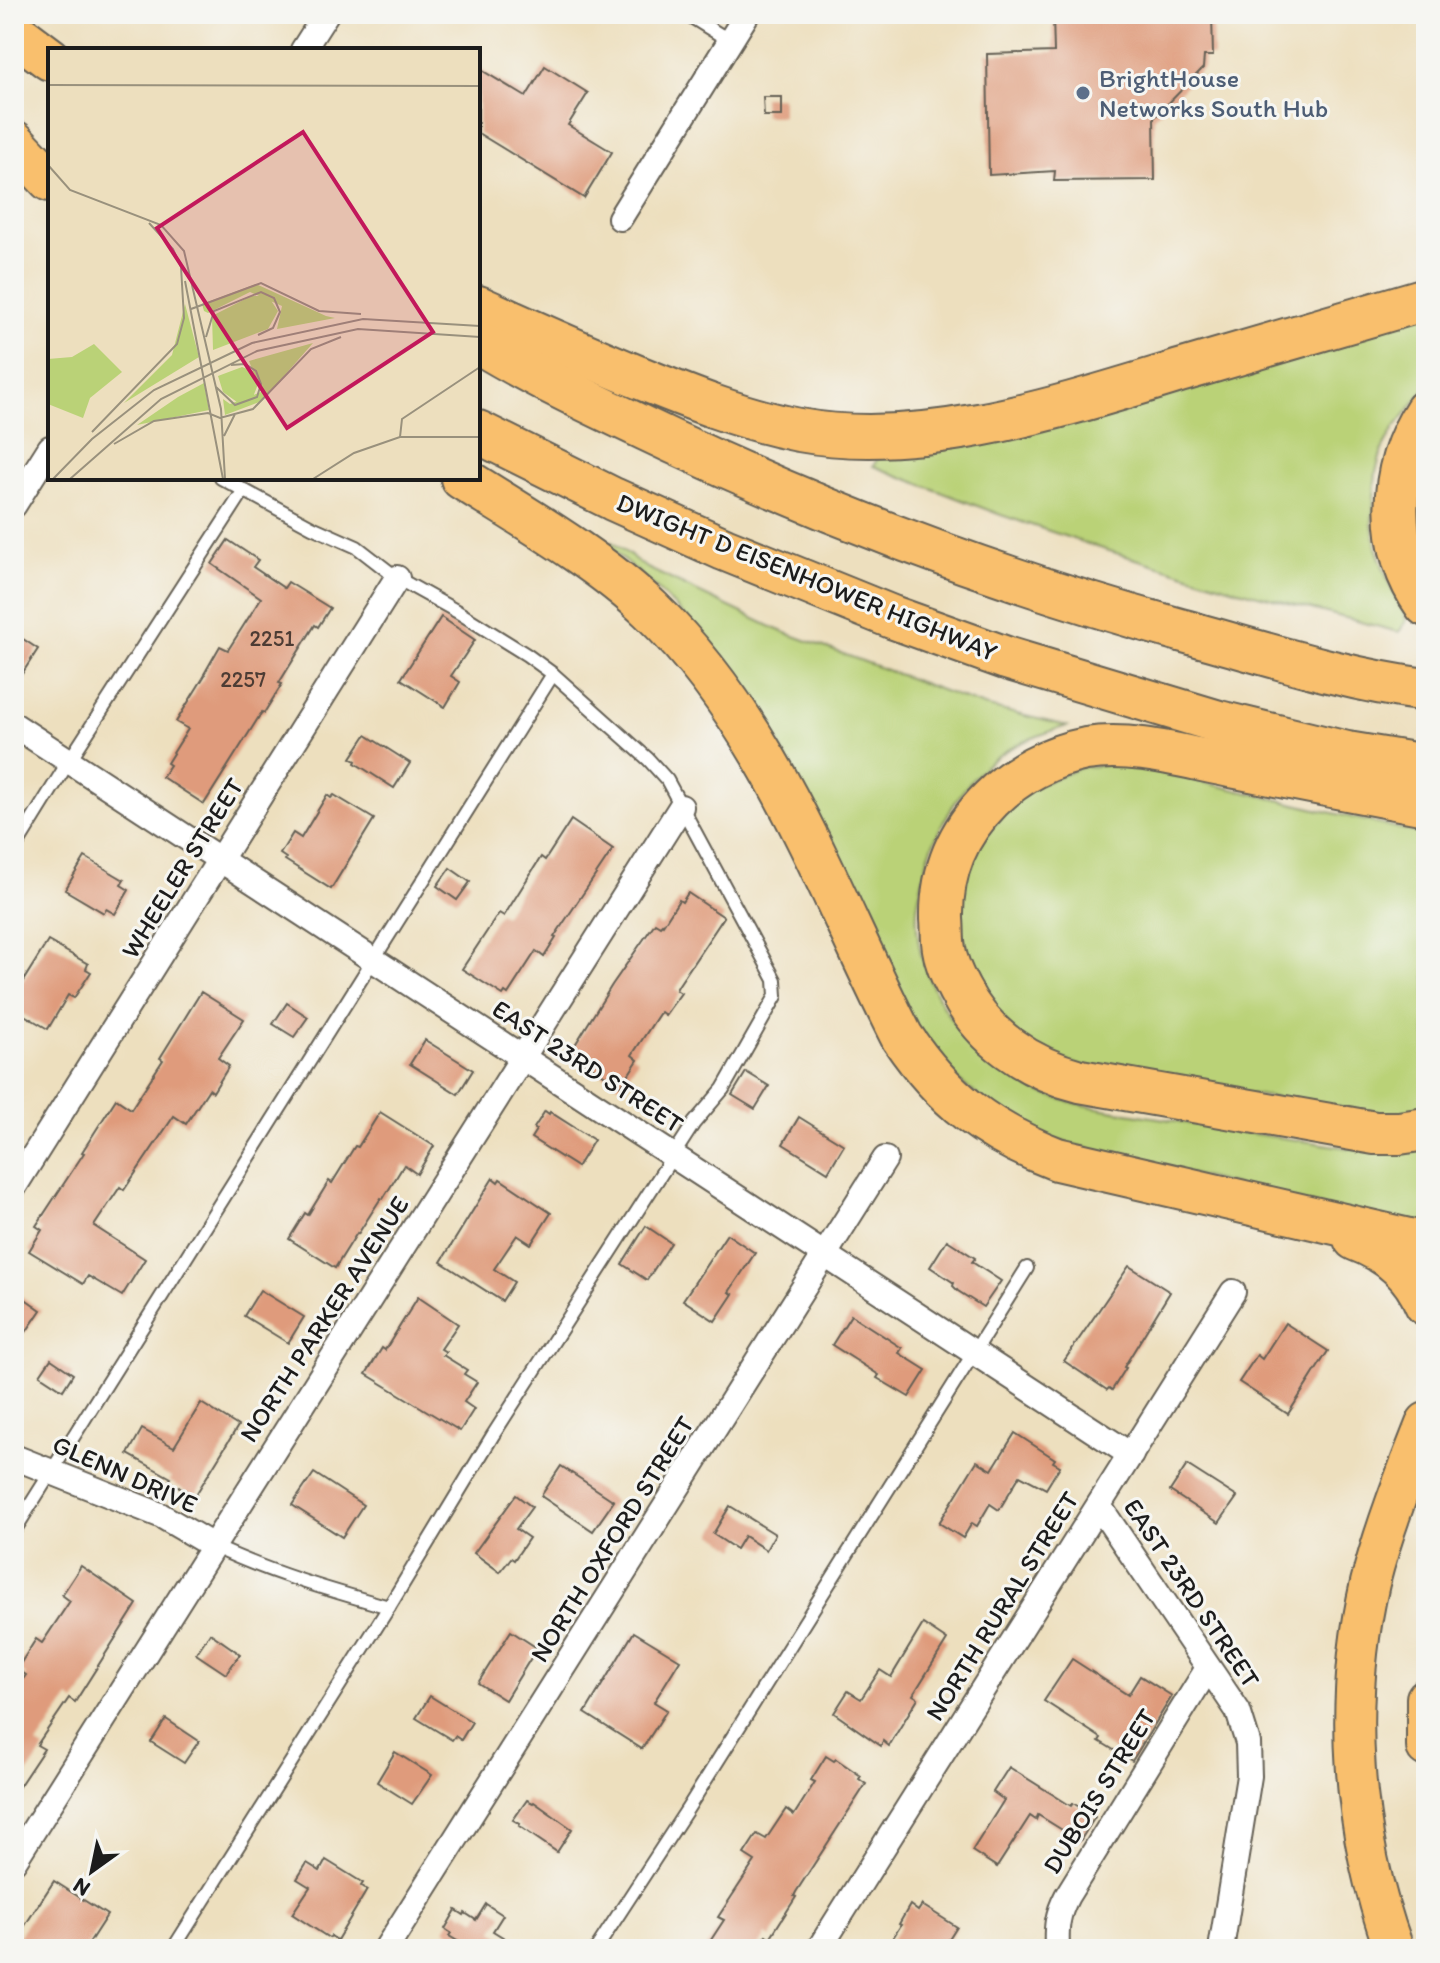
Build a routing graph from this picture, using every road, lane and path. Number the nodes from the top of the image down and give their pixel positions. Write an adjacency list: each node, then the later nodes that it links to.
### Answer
1 (326, 14): 6 (street)
2 (747, 14): 5 (street)
3 (693, 18): 5 (lane)
4 (14, 32): 7 (highway)
5 (730, 41): 11 (street)
6 (304, 48)
7 (48, 58)
8 (14, 141): 9 (highway); 10 (highway)
9 (48, 164)
10 (48, 178)
11 (620, 218)
12 (1426, 299): 13 (highway)
13 (480, 308)
14 (480, 343): 25 (highway)
15 (1426, 411): 23 (highway)
16 (480, 433): 28 (highway, DWIGHT D EISENHOWER HIGHWAY)
17 (48, 451): 21 (street)
18 (225, 480): 20 (lane)
19 (465, 480): 39 (highway)
20 (244, 490): 22 (lane); 27 (lane)
21 (14, 505)
22 (397, 578): 24 (lane); 32 (street, WHEELER STREET)
23 (1426, 605)
24 (553, 674): 30 (lane); 33 (lane)
25 (1426, 690)
26 (14, 725): 27 (street, EAST 23RD STREET)
27 (69, 761): 31 (lane); 32 (street, EAST 23RD STREET)
28 (1426, 766)
29 (1426, 804): 35 (highway)
30 (681, 807): 34 (street, NORTH PARKER AVENUE); 36 (lane)
31 (14, 850)
32 (220, 861): 33 (street, EAST 23RD STREET); 38 (street, WHEELER STREET)
33 (373, 960): 34 (street, EAST 23RD STREET); 49 (lane)
34 (524, 1058): 36 (street, EAST 23RD STREET); 52 (street, NORTH PARKER AVENUE)
35 (1426, 1129)
36 (673, 1155): 41 (street, EAST 23RD STREET); 53 (lane)
37 (885, 1159): 41 (street, NORTH OXFORD STREET)
38 (14, 1187)
39 (1310, 1218): 40 (highway); 44 (highway)
40 (1426, 1244)
41 (825, 1254): 45 (street, EAST 23RD STREET); 59 (street, NORTH OXFORD STREET)
42 (1027, 1268): 45 (lane)
43 (1233, 1292): 47 (street, NORTH RURAL STREET)
44 (1426, 1304)
45 (975, 1352): 47 (street, EAST 23RD STREET); 60 (lane)
46 (1426, 1422): 64 (main road)
47 (1131, 1455): 50 (street, NORTH RURAL STREET)
48 (14, 1457): 49 (street, GLENN DRIVE)
49 (52, 1471): 51 (lane); 52 (street, GLENN DRIVE)
50 (1099, 1506): 54 (street, EAST 23RD STREET); 61 (street, NORTH RURAL STREET)
51 (14, 1531)
52 (213, 1546): 53 (lane); 57 (street, NORTH PARKER AVENUE)
53 (389, 1607): 58 (lane)
54 (1208, 1668): 62 (street, DUBOIS STREET); 63 (street, EAST 23RD STREET)
55 (1426, 1698): 56 (main road)
56 (1426, 1747)
57 (14, 1861)
58 (173, 1949)
59 (386, 1949)
60 (596, 1949)
61 (819, 1949)
62 (1057, 1949)
63 (1221, 1949)
64 (1394, 1949)

